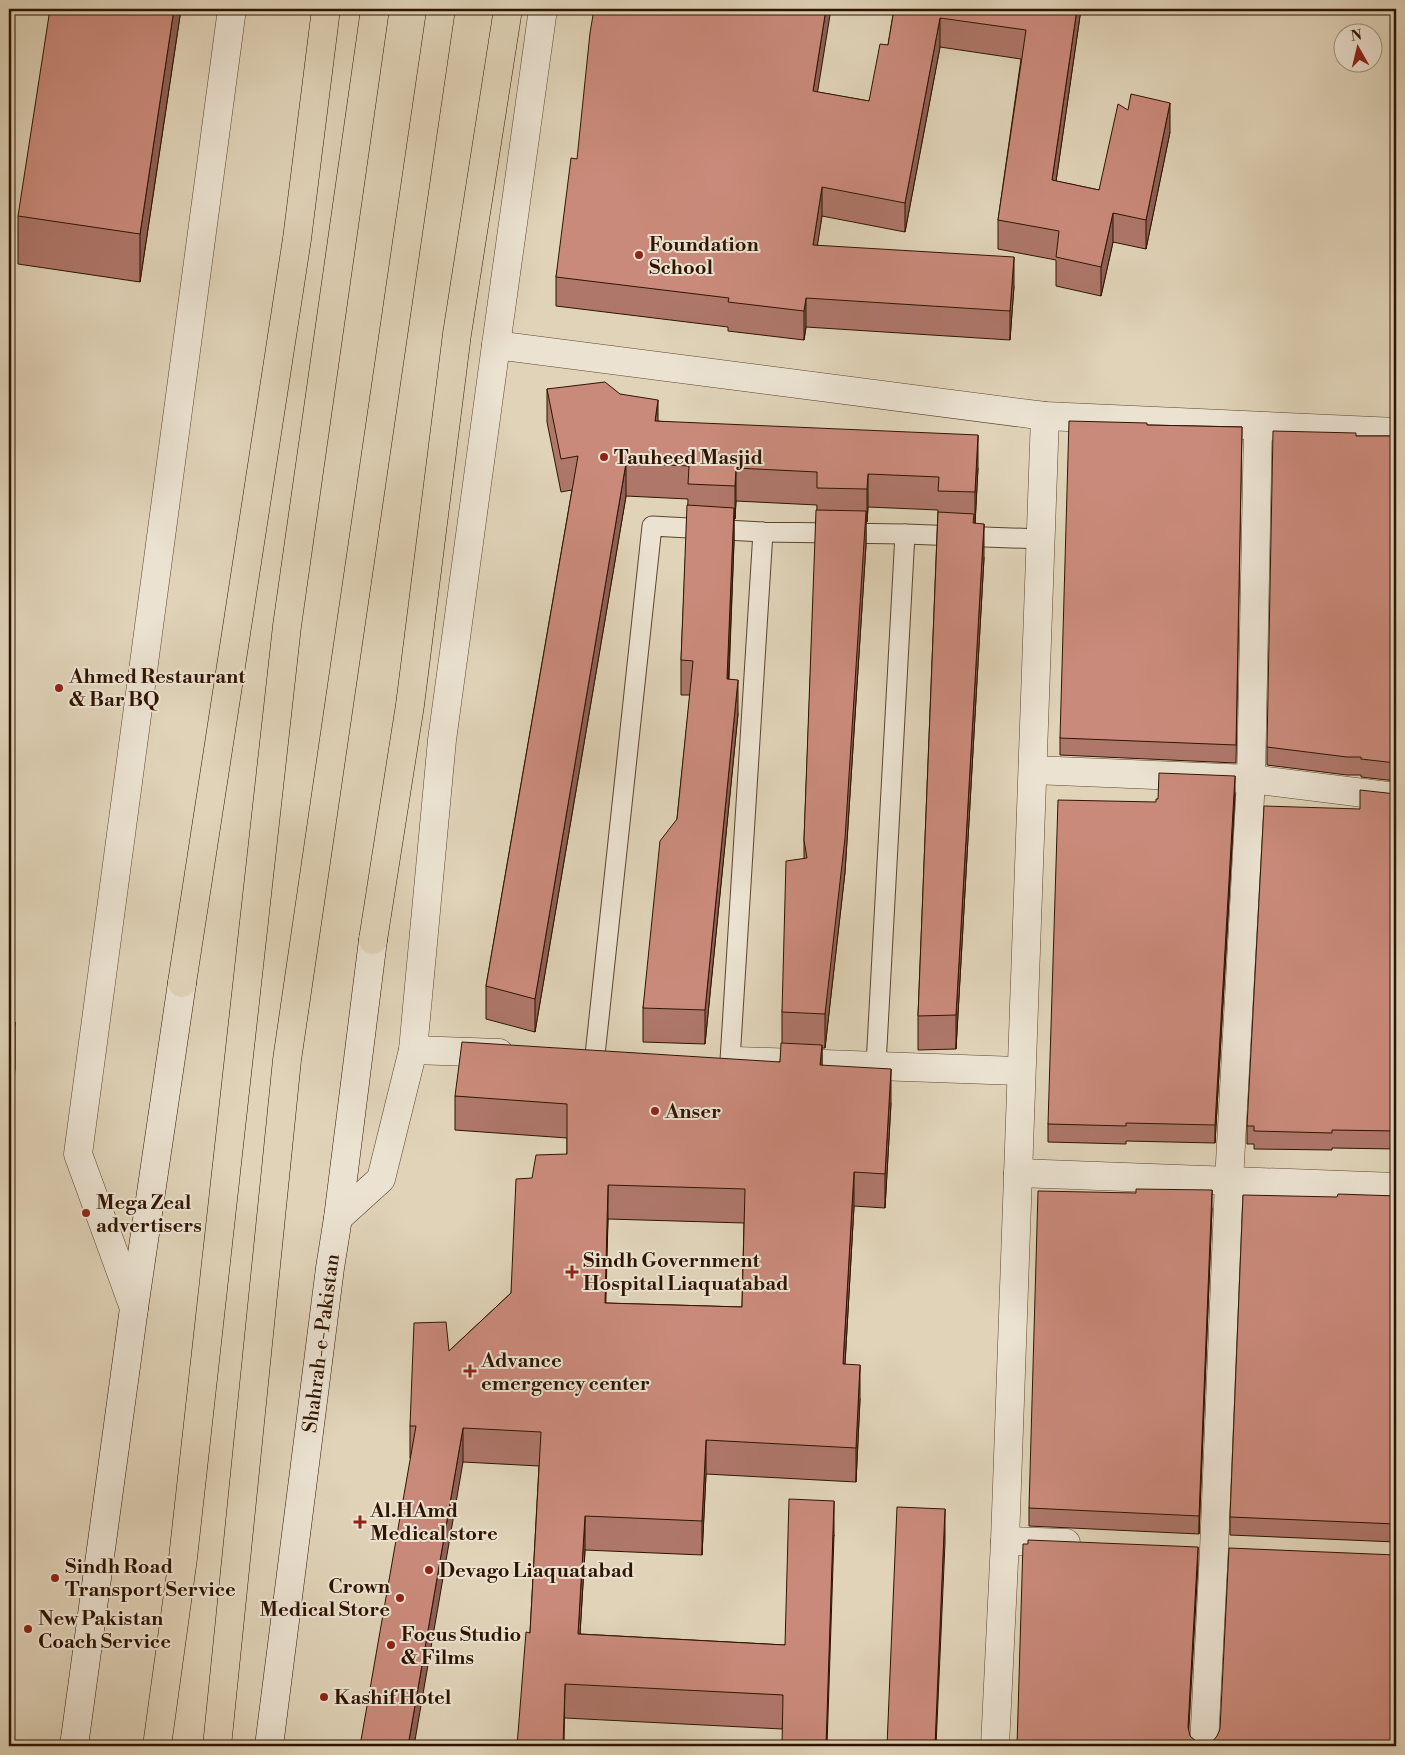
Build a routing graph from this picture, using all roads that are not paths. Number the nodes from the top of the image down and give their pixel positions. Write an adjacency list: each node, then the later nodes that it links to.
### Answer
1 (232, 9): 32 (street)
2 (326, 9): 18 (highway)
3 (374, 9): 39 (highway)
4 (441, 9): 40 (highway)
5 (508, 9): 17 (highway)
6 (543, 9): 7 (street)
7 (496, 345): 8 (street); 19 (street)
8 (1045, 416): 9 (street); 13 (street)
9 (1258, 426): 10 (street); 15 (street)
10 (1396, 432)
11 (763, 532): 12 (lane); 22 (lane); 25 (lane)
12 (905, 534): 13 (lane); 26 (lane)
13 (1041, 538): 14 (street)
14 (1033, 770): 15 (street); 27 (street)
15 (1251, 779): 16 (street); 29 (street)
16 (1396, 797)
17 (373, 940): 31 (street, Shahrah-e-Pakistan)
18 (182, 983): 32 (street)
19 (413, 1050): 20 (street); 31 (street)
20 (528, 1054)
21 (566, 1055): 22 (street)
22 (595, 1056): 23 (street)
23 (624, 1056)
24 (701, 1059): 25 (street)
25 (730, 1060): 26 (street)
26 (876, 1065): 27 (street)
27 (1022, 1071): 28 (street)
28 (1018, 1173): 29 (street); 33 (street)
29 (1229, 1181): 30 (street); 36 (street)
30 (1396, 1187)
31 (338, 1218): 41 (street, Shahrah-e-Pakistan)
32 (134, 1308): 38 (street)
33 (1005, 1541): 34 (street); 42 (street)
34 (1090, 1544)
35 (1186, 1549): 36 (street)
36 (1214, 1550): 37 (street); 43 (street)
37 (1243, 1551)
38 (74, 1746)
39 (157, 1746)
40 (217, 1746)
41 (269, 1746)
42 (994, 1746)
43 (1204, 1746)

